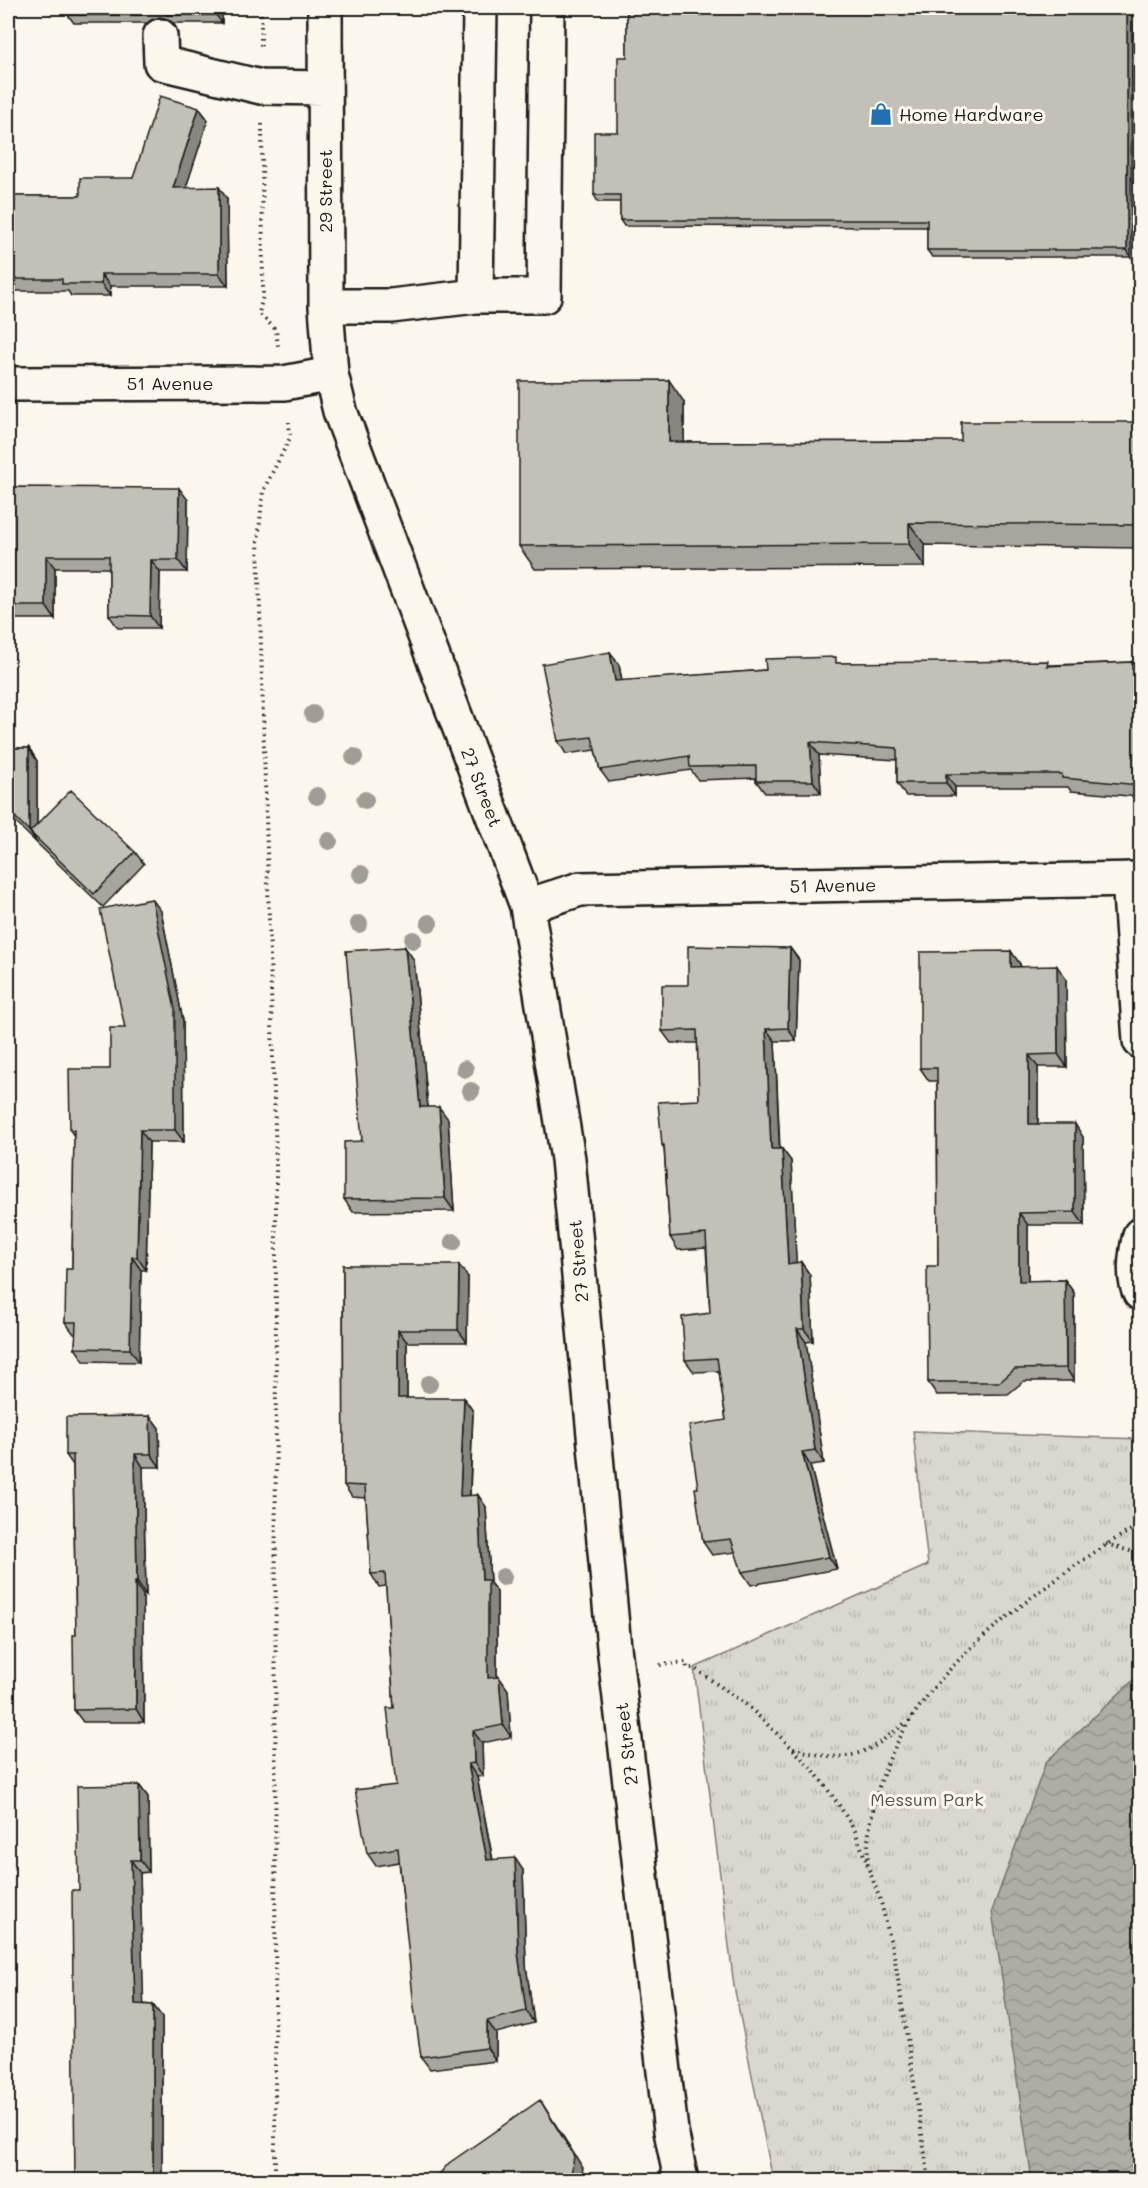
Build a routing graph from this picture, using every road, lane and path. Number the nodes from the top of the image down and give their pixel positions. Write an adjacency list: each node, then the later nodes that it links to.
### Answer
1 (261, 8): 6 (path)
2 (325, 8): 7 (street, 29 Street)
3 (480, 8): 8 (street)
4 (547, 8): 8 (street)
5 (160, 36): 6 (street)
6 (261, 87): 7 (street); 10 (path)
7 (325, 88): 9 (street, 29 Street)
8 (476, 296): 9 (street)
9 (326, 306): 11 (street, 29 Street)
10 (276, 330)
11 (331, 374): 12 (street, 51 Avenue); 15 (street, 27 Street)
12 (8, 384)
13 (290, 438): 26 (path)
14 (1135, 879): 15 (street, 51 Avenue); 16 (street)
15 (527, 906): 27 (street, 27 Street)
16 (1140, 1031)
17 (1140, 1235): 18 (street)
18 (1140, 1293)
19 (1140, 1525): 20 (path)
20 (1106, 1544): 21 (path); 23 (path)
21 (1140, 1554)
22 (660, 1665): 24 (path)
23 (909, 1720): 24 (path); 25 (path)
24 (792, 1748): 25 (path)
25 (869, 1870): 28 (path)
26 (274, 2181)
27 (681, 2181)
28 (929, 2181)

